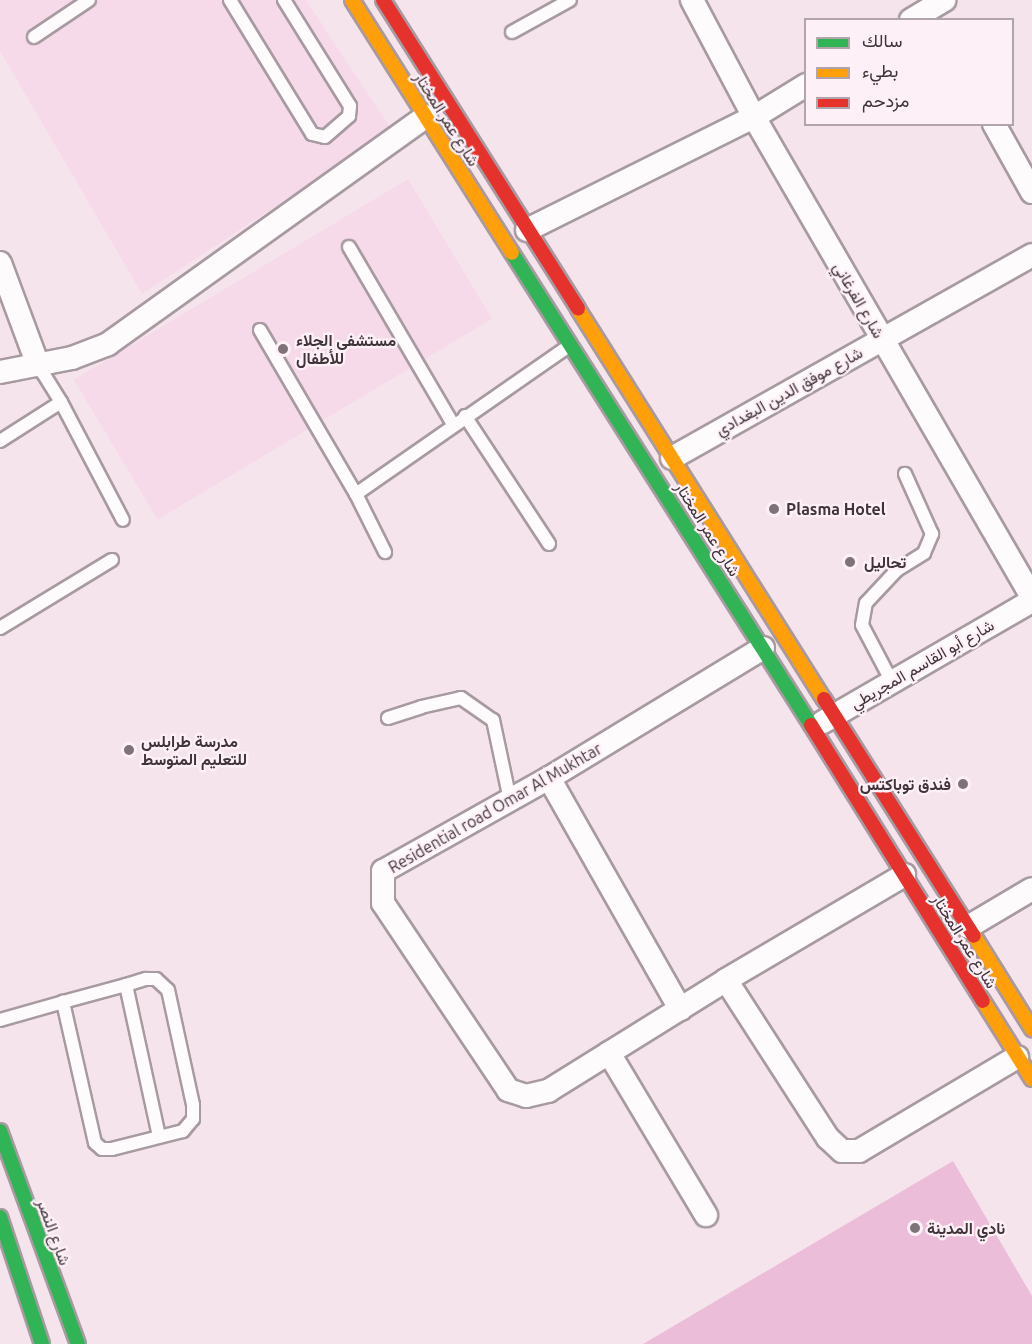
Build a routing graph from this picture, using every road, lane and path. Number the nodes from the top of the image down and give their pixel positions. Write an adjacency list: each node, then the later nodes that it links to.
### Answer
1 (89, 0): 9 (lane)
2 (230, 0): 3 (lane)
3 (284, 0)
4 (352, 0): 11 (main road, شارع عمر المختار)
5 (383, 0): 15 (main road, شارع عمر المختار)
6 (570, 0): 8 (lane)
7 (692, 0): 12 (street, شارع الفرغاني)
8 (512, 32)
9 (34, 37)
10 (804, 86): 12 (street)
11 (426, 116): 21 (main road, شارع عمر المختار); 22 (street)
12 (754, 117): 15 (street); 20 (street, شارع الفرغاني)
13 (995, 126): 14 (street)
14 (1032, 192)
15 (527, 230): 28 (main road, شارع عمر المختار)
16 (349, 247): 26 (lane)
17 (1032, 255): 20 (street, شارع موفق الدين البغدادي)
18 (0, 263): 22 (street)
19 (260, 330): 30 (lane)
20 (882, 340): 28 (street, شارع موفق الدين البغدادي); 35 (street, شارع الفرغاني)
21 (571, 344): 25 (lane); 37 (main road, شارع عمر المختار)
22 (38, 365): 23 (street); 24 (lane)
23 (0, 372)
24 (61, 402): 27 (lane); 31 (lane)
25 (465, 417): 26 (lane); 32 (lane)
26 (453, 424): 30 (lane)
27 (0, 441)
28 (672, 458): 39 (main road, شارع عمر المختار)
29 (905, 474): 38 (lane)
30 (356, 494): 33 (lane)
31 (123, 520)
32 (549, 544)
33 (385, 552)
34 (112, 560): 36 (lane)
35 (1032, 599): 38 (street, شارع أبو القاسم المجريطي)
36 (0, 628)
37 (763, 648): 41 (main road, شارع عمر المختار); 42 (street, Residential road Omar Al Mukhtar)
38 (892, 682): 39 (street, شارع أبو القاسم المجريطي)
39 (835, 715): 41 (street, شارع أبو القاسم المجريطي); 46 (main road, شارع عمر المختار)
40 (388, 718): 43 (lane)
41 (813, 729): 44 (main road, شارع عمر المختار)
42 (549, 778): 43 (street, Residential road Omar Al Mukhtar); 50 (street)
43 (510, 800): 53 (street, Residential road Omar Al Mukhtar)
44 (904, 875): 47 (street, Residential road Omar Al Mukhtar); 54 (main road, شارع عمر المختار)
45 (1032, 889): 46 (street)
46 (968, 927): 52 (main road, شارع عمر المختار)
47 (726, 980): 50 (street, Residential road Omar Al Mukhtar); 54 (street)
48 (126, 985): 49 (lane); 57 (lane); 57 (lane)
49 (63, 1002): 51 (lane); 57 (lane)
50 (680, 1009): 53 (street, Residential road Omar Al Mukhtar)
51 (0, 1020)
52 (1032, 1029)
53 (609, 1053): 58 (street)
54 (1017, 1057): 55 (main road, شارع عمر المختار)
55 (1032, 1078)
56 (0, 1131): 61 (main road, شارع النصر)
57 (159, 1136)
58 (706, 1215)
59 (0, 1217): 60 (main road)
60 (42, 1344)
61 (78, 1344)

